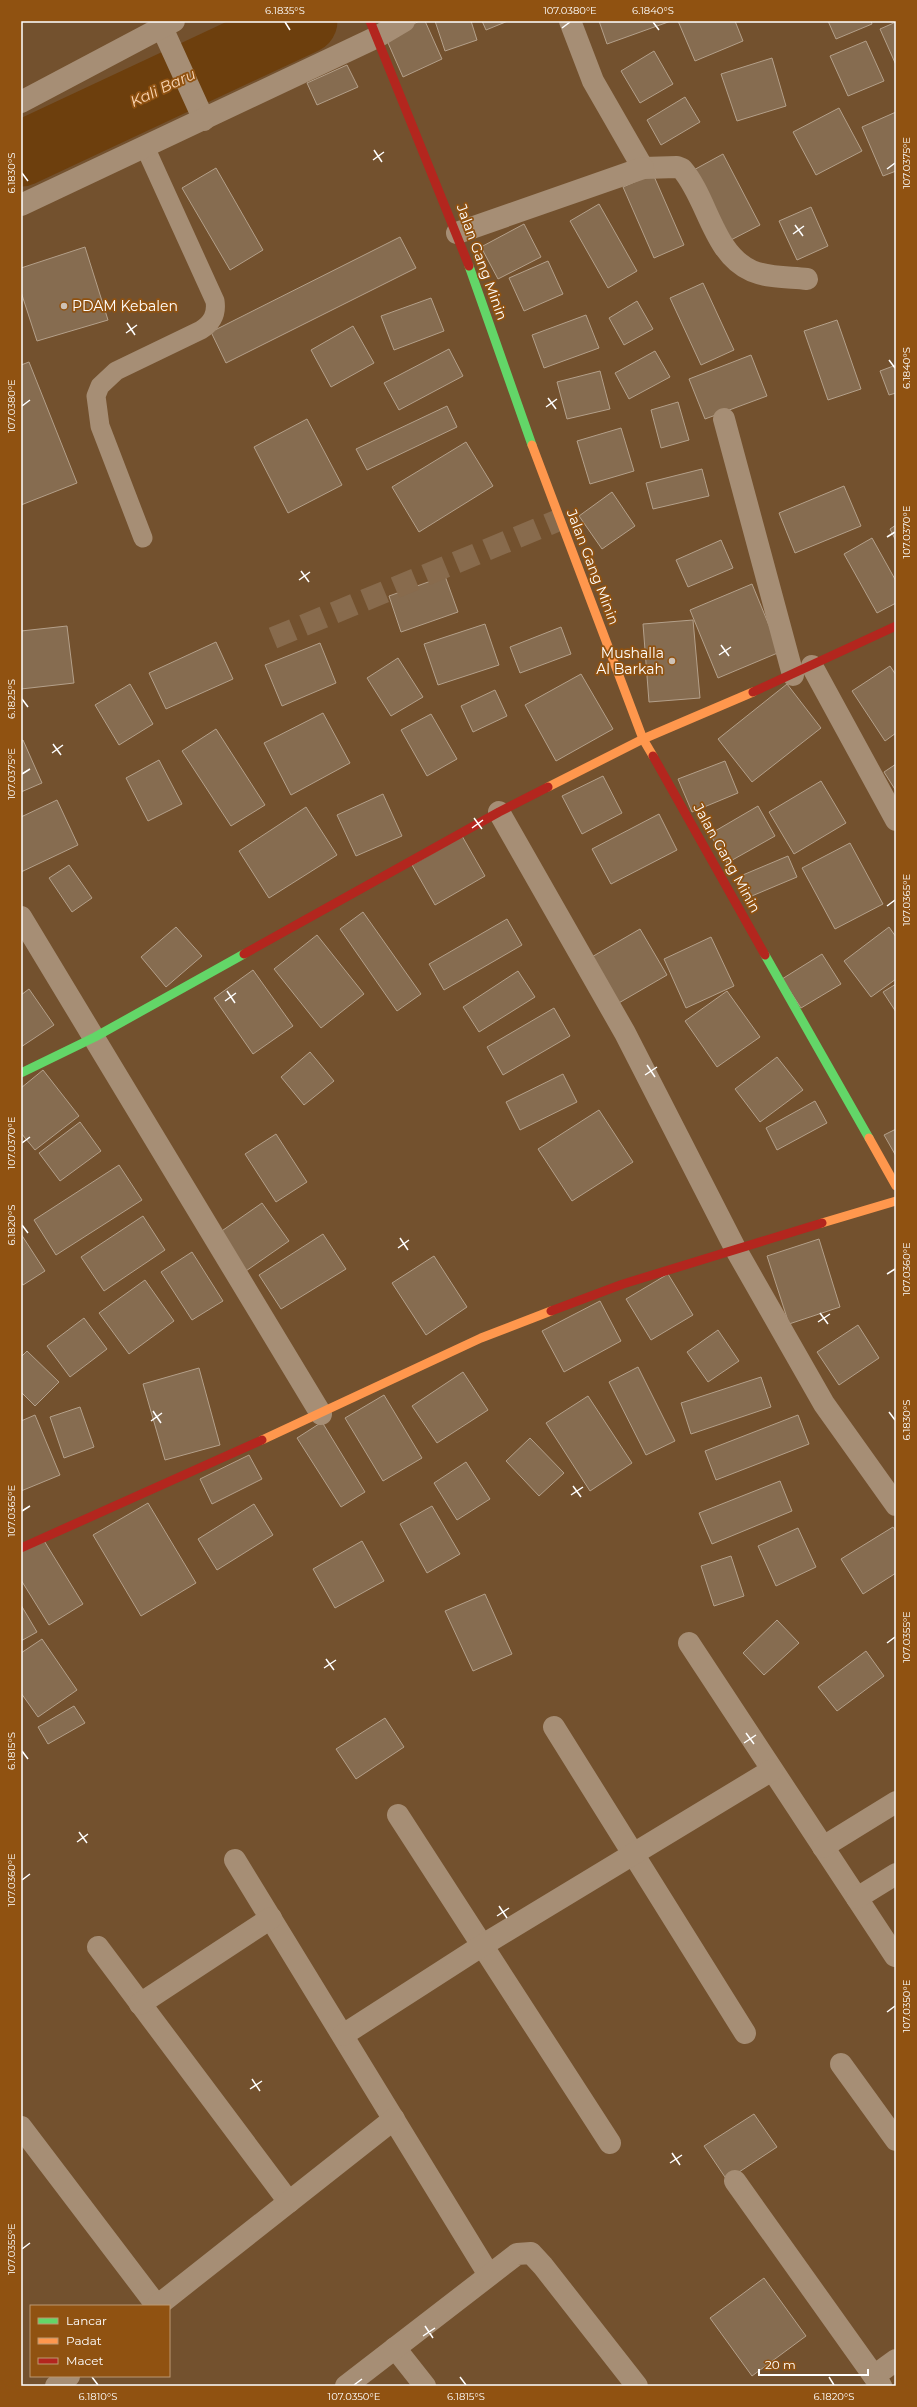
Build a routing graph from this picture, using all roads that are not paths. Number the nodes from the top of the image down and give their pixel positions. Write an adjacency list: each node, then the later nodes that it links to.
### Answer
1 (404, 21): 4 (street)
2 (570, 21): 8 (street)
3 (166, 29): 5 (street); 6 (street)
4 (373, 29): 6 (street); 10 (street, Jalan Gang Minin)
5 (21, 102)
6 (204, 120): 7 (street)
7 (145, 147): 9 (street); 13 (lane)
8 (643, 168): 10 (street); 11 (street)
9 (21, 206)
10 (457, 233): 16 (street, Jalan Gang Minin)
11 (807, 279)
12 (724, 419): 15 (street)
13 (143, 538)
14 (896, 626): 15 (street)
15 (803, 671): 16 (street); 18 (street)
16 (644, 739): 17 (street); 22 (street, Jalan Gang Minin)
17 (499, 812): 20 (street); 24 (street)
18 (896, 820)
19 (21, 917): 20 (street)
20 (95, 1037): 21 (street); 25 (street)
21 (21, 1073)
22 (896, 1186)
23 (896, 1201): 24 (street)
24 (735, 1248): 25 (street); 26 (street)
25 (321, 1414): 27 (street)
26 (896, 1505)
27 (21, 1548)
28 (689, 1642): 30 (street)
29 (554, 1727): 34 (street)
30 (772, 1770): 33 (street); 34 (street)
31 (896, 1802): 33 (street)
32 (398, 1815): 39 (street)
33 (823, 1848): 37 (street)
34 (633, 1852): 39 (street); 43 (street)
35 (235, 1860): 38 (street)
36 (896, 1874): 37 (street)
37 (857, 1898): 41 (street)
38 (271, 1918): 42 (street); 44 (street)
39 (483, 1945): 44 (street); 49 (street)
40 (98, 1947): 42 (street)
41 (895, 1956)
42 (140, 2004): 51 (street)
43 (745, 2033)
44 (343, 2035): 46 (street)
45 (841, 2064): 48 (street)
46 (394, 2119): 51 (street); 52 (street)
47 (21, 2127): 53 (street)
48 (896, 2140)
49 (610, 2143)
50 (735, 2181): 58 (street)
51 (289, 2202): 54 (street)
52 (489, 2275): 55 (street); 62 (street)
53 (156, 2305)
54 (158, 2305)
55 (395, 2348): 60 (street); 61 (street)
56 (896, 2360): 58 (street)
57 (68, 2377): 59 (street)
58 (877, 2381)
59 (56, 2386)
60 (346, 2386)
61 (425, 2386)
62 (637, 2386)

